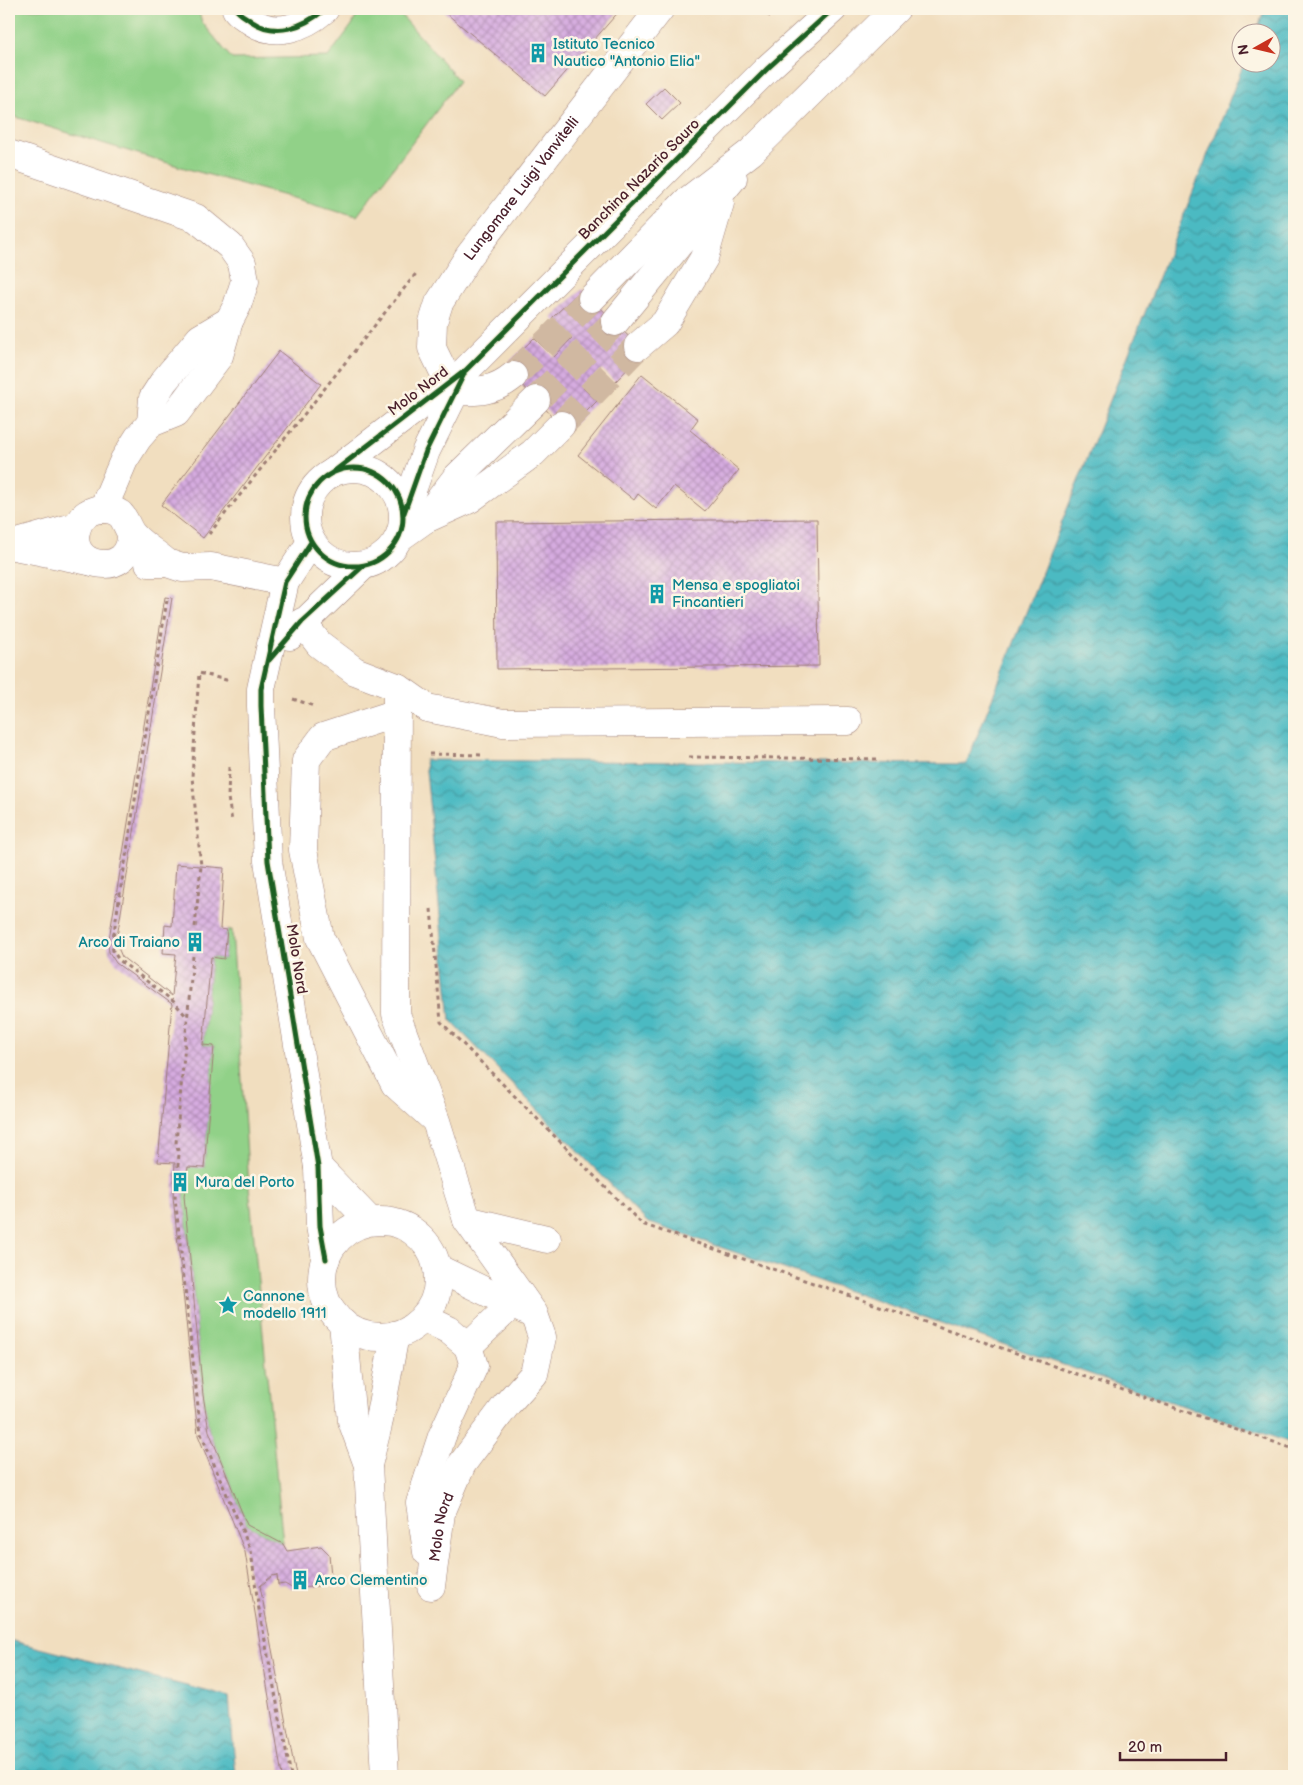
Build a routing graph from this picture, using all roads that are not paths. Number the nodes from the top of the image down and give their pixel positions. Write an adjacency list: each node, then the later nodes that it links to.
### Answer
1 (236, 9): 2 (street)
2 (325, 9)
3 (660, 9): 15 (street, Lungomare Luigi Vanvitelli)
4 (811, 9): 7 (street, Banchina Nazario Sauro)
5 (833, 9): 7 (street, Banchina Nazario Sauro)
6 (896, 9): 8 (street)
7 (768, 68): 15 (street, Banchina Nazario Sauro)
8 (751, 152): 10 (street); 11 (street)
9 (9, 154): 19 (street)
10 (722, 192): 12 (street); 13 (street)
11 (592, 298)
12 (615, 322)
13 (638, 346)
14 (514, 376): 15 (street)
15 (457, 381): 18 (street, Molo Nord); 20 (street, Molo Nord)
16 (536, 400): 20 (street)
17 (561, 425): 20 (street)
18 (332, 473): 20 (street); 23 (street, Molo Nord)
19 (103, 509): 21 (street); 22 (street)
20 (409, 523): 27 (street, Molo Nord)
21 (77, 526): 24 (street); 25 (street)
22 (130, 532): 25 (street); 26 (street)
23 (311, 542): 27 (street); 28 (street, Molo Nord)
24 (10, 545): 25 (street)
25 (102, 562): 26 (street)
26 (175, 565): 28 (street)
27 (362, 566): 29 (street, Molo Nord)
28 (286, 582): 30 (street, Molo Nord)
29 (302, 622): 30 (street, Molo Nord); 31 (street)
30 (268, 662): 34 (street, Molo Nord)
31 (397, 700): 32 (street); 33 (street, Molo Nord); 33 (street, Molo Nord)
32 (848, 721)
33 (436, 1121): 35 (street, Molo Nord)
34 (318, 1167): 36 (street); 38 (street, Molo Nord)
35 (467, 1220): 37 (street); 40 (street, Molo Nord)
36 (370, 1222): 38 (street, Molo Nord); 39 (street, Molo Nord)
37 (547, 1239)
38 (326, 1259): 42 (street, Molo Nord)
39 (437, 1268): 40 (street); 41 (street, Molo Nord)
40 (522, 1305): 44 (street); 44 (street, Molo Nord)
41 (424, 1318): 43 (street, Molo Nord); 44 (street)
42 (343, 1323): 43 (street, Molo Nord); 45 (street, Molo Nord)
43 (395, 1336): 45 (street, Molo Nord)
44 (468, 1346)
45 (368, 1465): 46 (street, Molo Nord)
46 (385, 1776)

